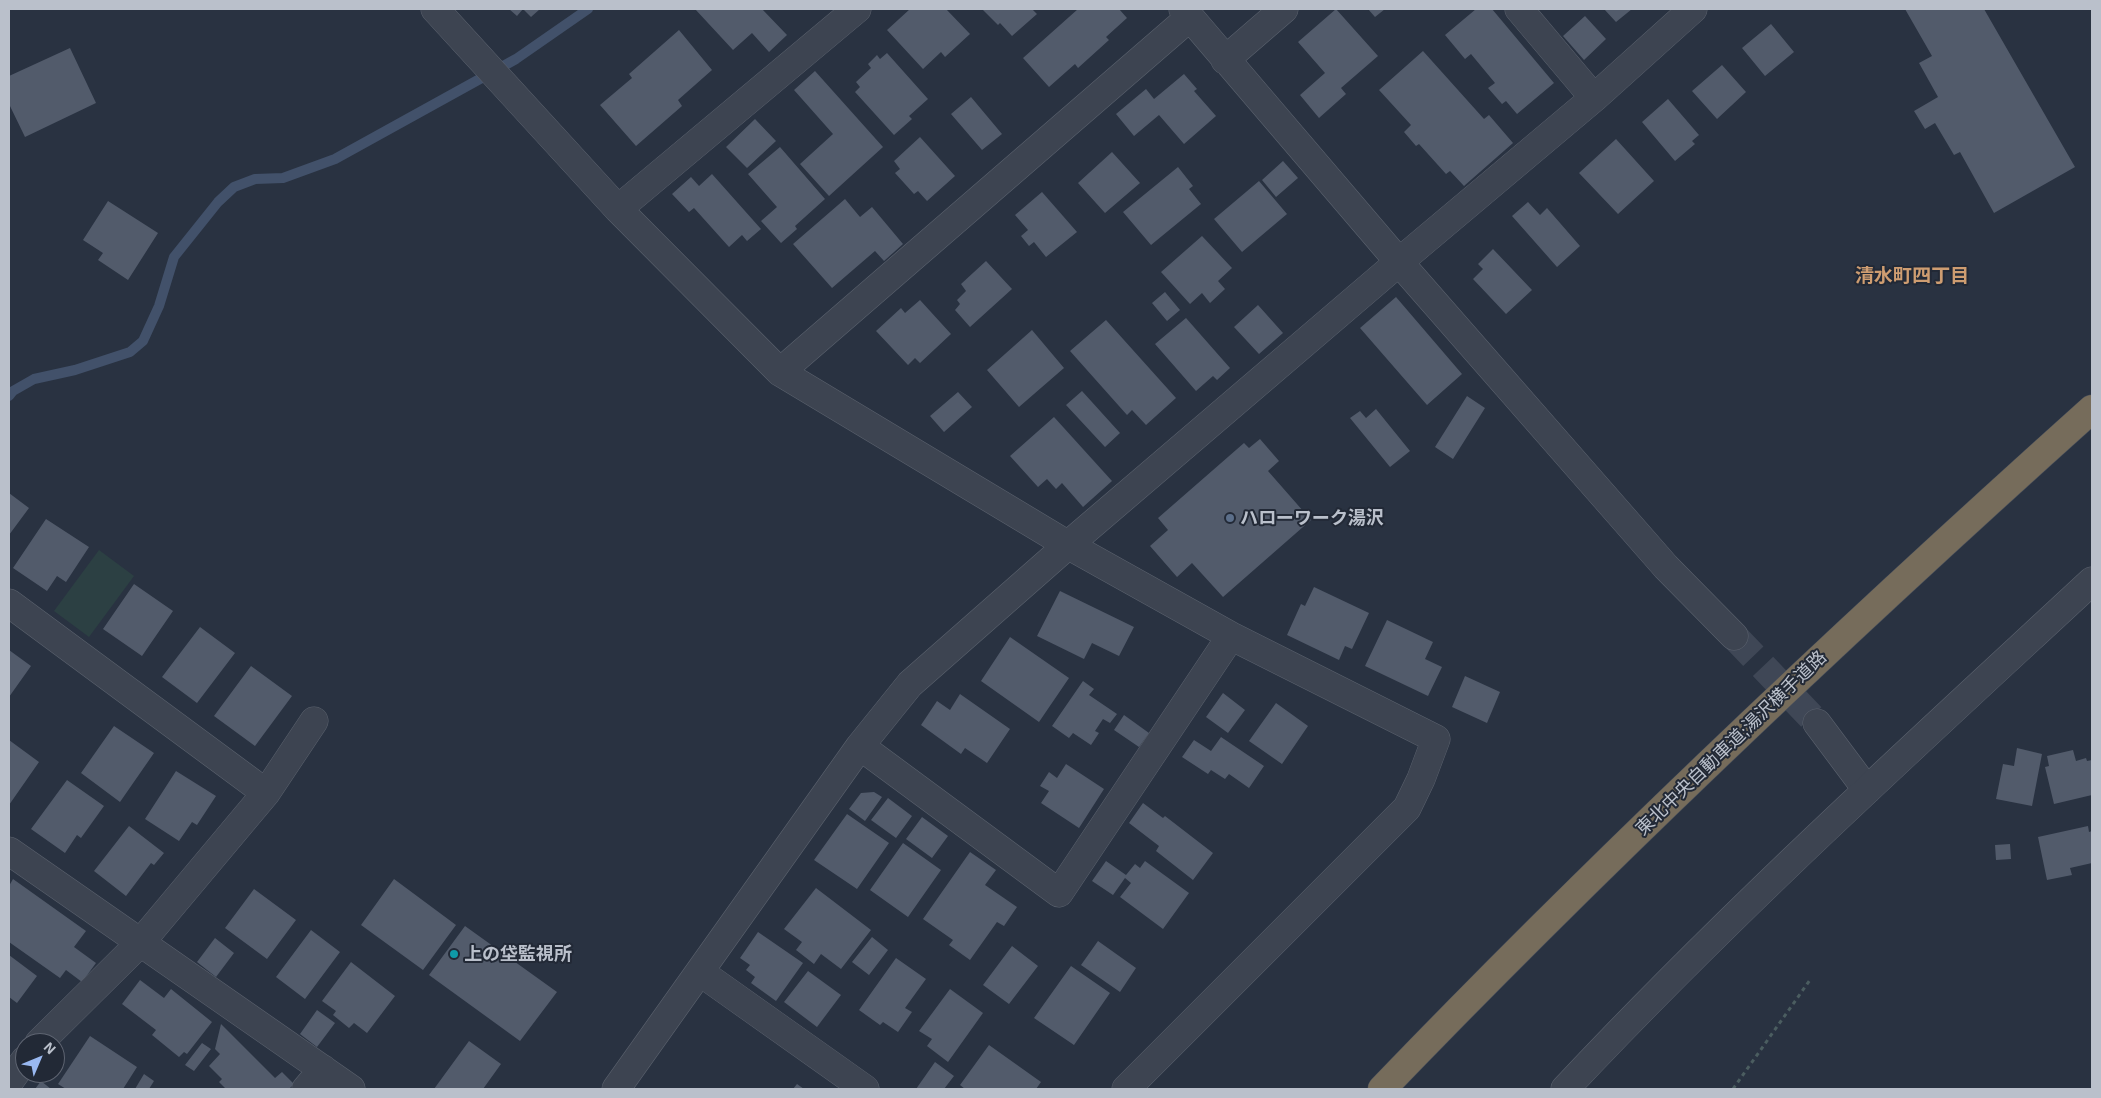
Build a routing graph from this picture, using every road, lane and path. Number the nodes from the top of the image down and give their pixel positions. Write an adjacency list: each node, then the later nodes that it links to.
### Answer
1 (435, 9): 9 (street)
2 (857, 9): 9 (street)
3 (1284, 9): 7 (street)
4 (1519, 9): 8 (street)
5 (1693, 9): 8 (street)
6 (1186, 13): 7 (street); 11 (street)
7 (1225, 60): 10 (street)
8 (1594, 98): 10 (street)
9 (618, 209): 11 (street)
10 (1399, 262): 13 (street); 17 (street)
11 (780, 372): 13 (street)
12 (2092, 409): 33 (highway, 東北中央自動車道;湯沢横手道路)
13 (1068, 545): 16 (street); 20 (street)
14 (2092, 581): 21 (street)
15 (9, 603): 22 (street)
16 (1232, 636): 20 (street); 32 (street)
17 (1734, 636)
18 (314, 721): 22 (street)
19 (1817, 723): 21 (street)
20 (860, 746): 25 (street)
21 (1867, 790): 34 (street)
22 (266, 793): 24 (street)
23 (9, 851): 24 (street)
24 (141, 942): 27 (street); 28 (street)
25 (700, 972): 30 (street); 31 (street)
26 (1810, 980): 35 (path)
27 (50, 1033)
28 (314, 1079): 29 (street)
29 (351, 1089)
30 (616, 1089)
31 (865, 1089)
32 (1126, 1089)
33 (1382, 1089)
34 (1565, 1089)
35 (1734, 1089)

